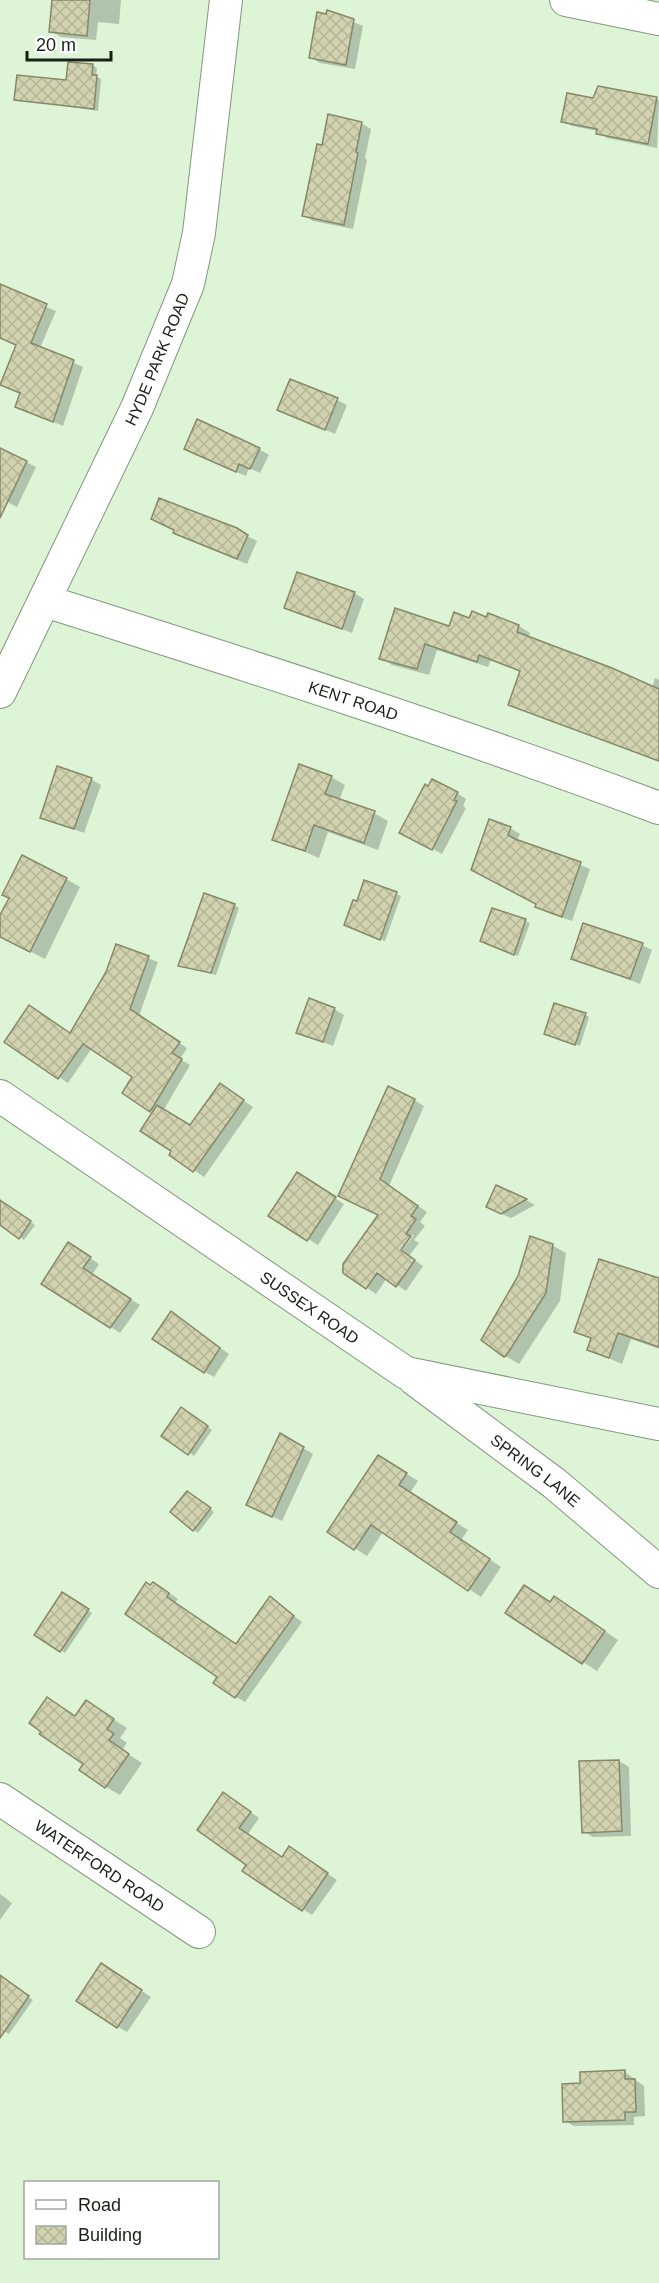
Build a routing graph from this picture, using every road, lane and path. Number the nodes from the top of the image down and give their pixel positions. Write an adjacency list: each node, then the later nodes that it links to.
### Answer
1 (226, 0): 4 (street, HYDE PARK ROAD)
2 (566, 0): 3 (street)
3 (659, 19)
4 (45, 601): 5 (street, HYDE PARK ROAD); 6 (street, KENT ROAD)
5 (0, 692)
6 (659, 808)
7 (0, 1096): 8 (street, SUSSEX ROAD)
8 (406, 1373): 9 (street, SUSSEX ROAD); 10 (street, SPRING LANE)
9 (659, 1424)
10 (659, 1572)
11 (0, 1799): 12 (street, WATERFORD ROAD)
12 (199, 1932)

